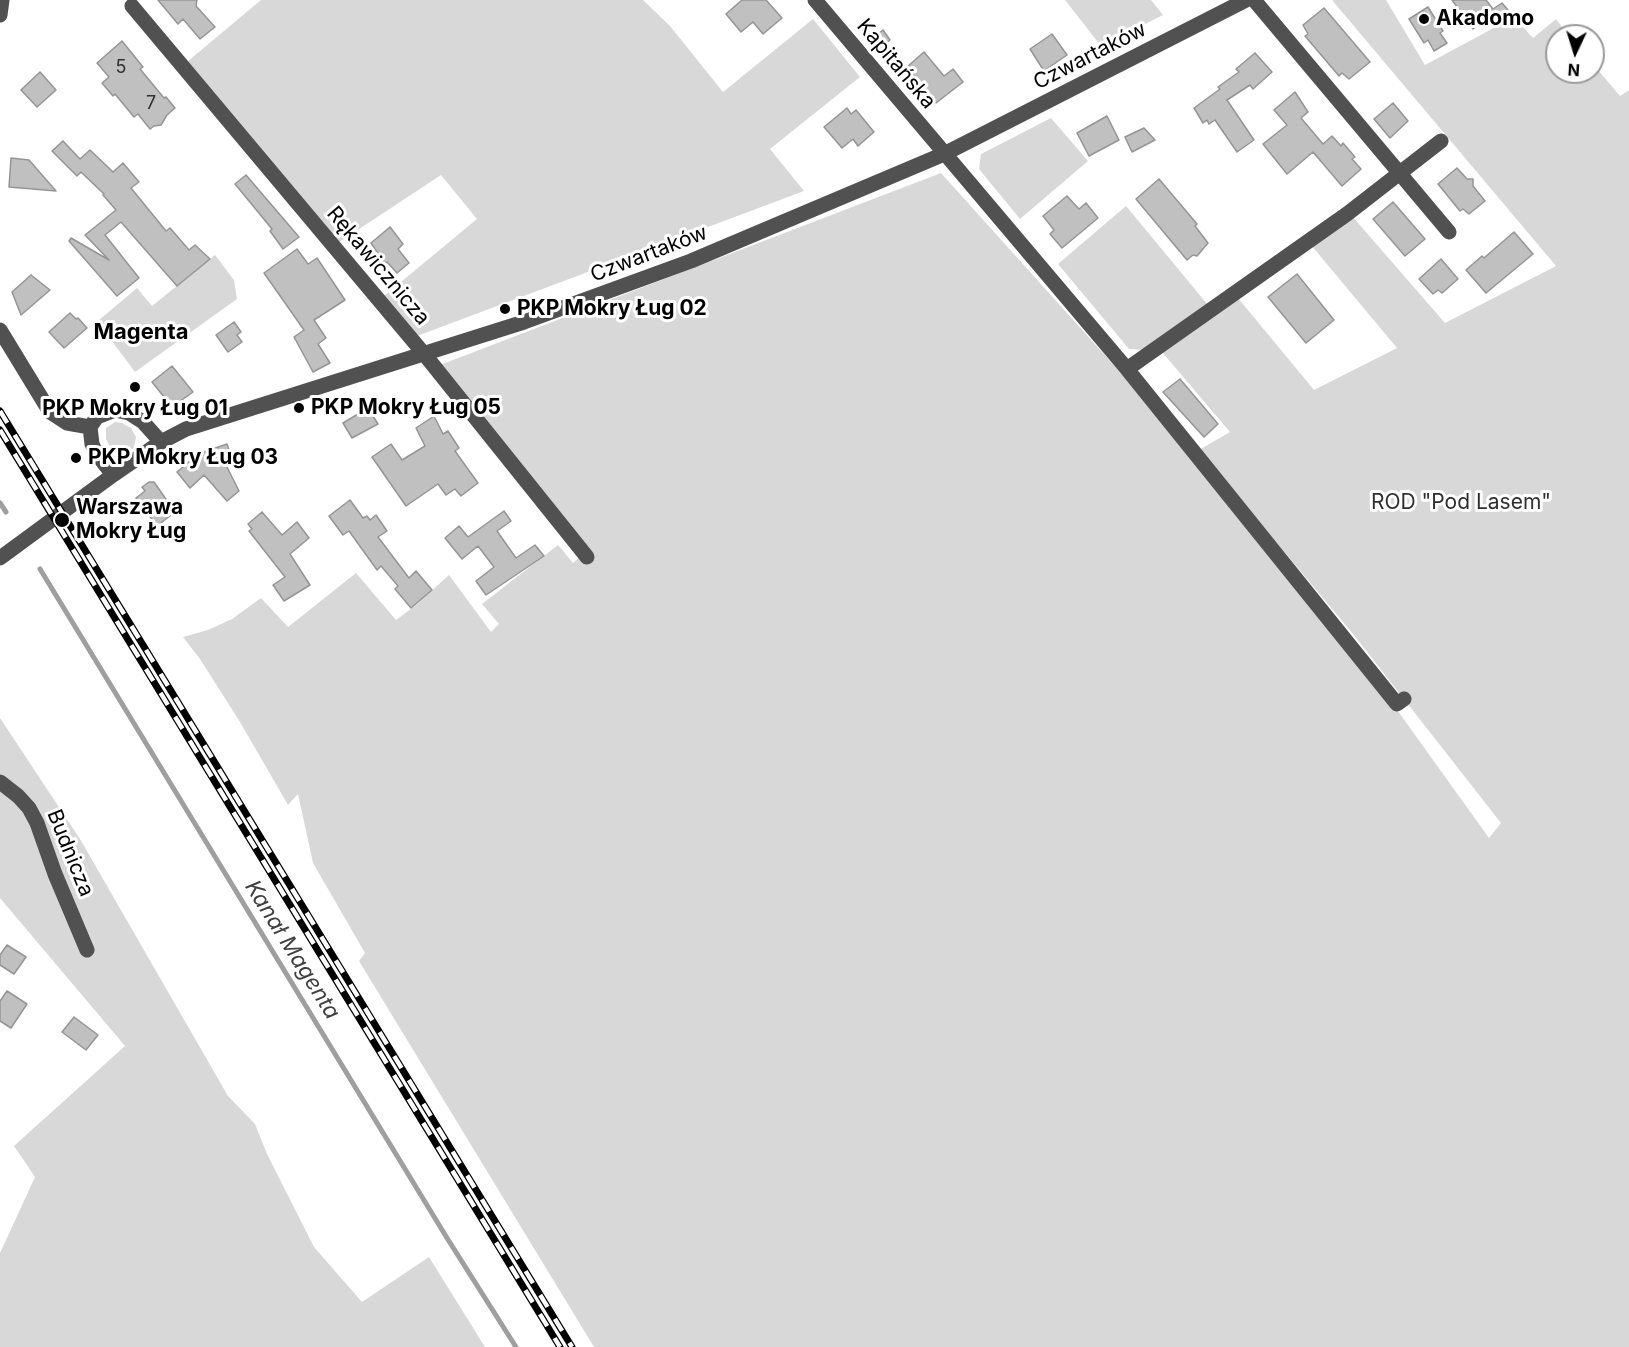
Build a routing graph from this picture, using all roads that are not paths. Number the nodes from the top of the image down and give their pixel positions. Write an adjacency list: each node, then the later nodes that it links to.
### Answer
1 (2, 0): 6 (street)
2 (815, 0): 8 (street, Kapitańska)
3 (1246, 0): 8 (street, Czwartaków)
4 (1254, 0): 9 (street)
5 (132, 6): 12 (street, Rękawicznicza)
6 (0, 15)
7 (1441, 141): 9 (street)
8 (944, 154): 12 (street, Czwartaków); 13 (street, Kapitańska)
9 (1400, 174): 10 (street); 13 (street)
10 (1449, 232)
11 (0, 330): 14 (street)
12 (424, 355): 15 (street, Czwartaków); 17 (street, Rękawicznicza)
13 (1127, 369): 19 (street, Kapitańska)
14 (90, 427): 15 (street); 16 (street)
15 (161, 442): 16 (street, Czwartaków)
16 (113, 476): 18 (street, Czwartaków)
17 (587, 557)
18 (0, 558)
19 (1404, 699)
20 (0, 782): 21 (street, Budnicza)
21 (87, 950)

